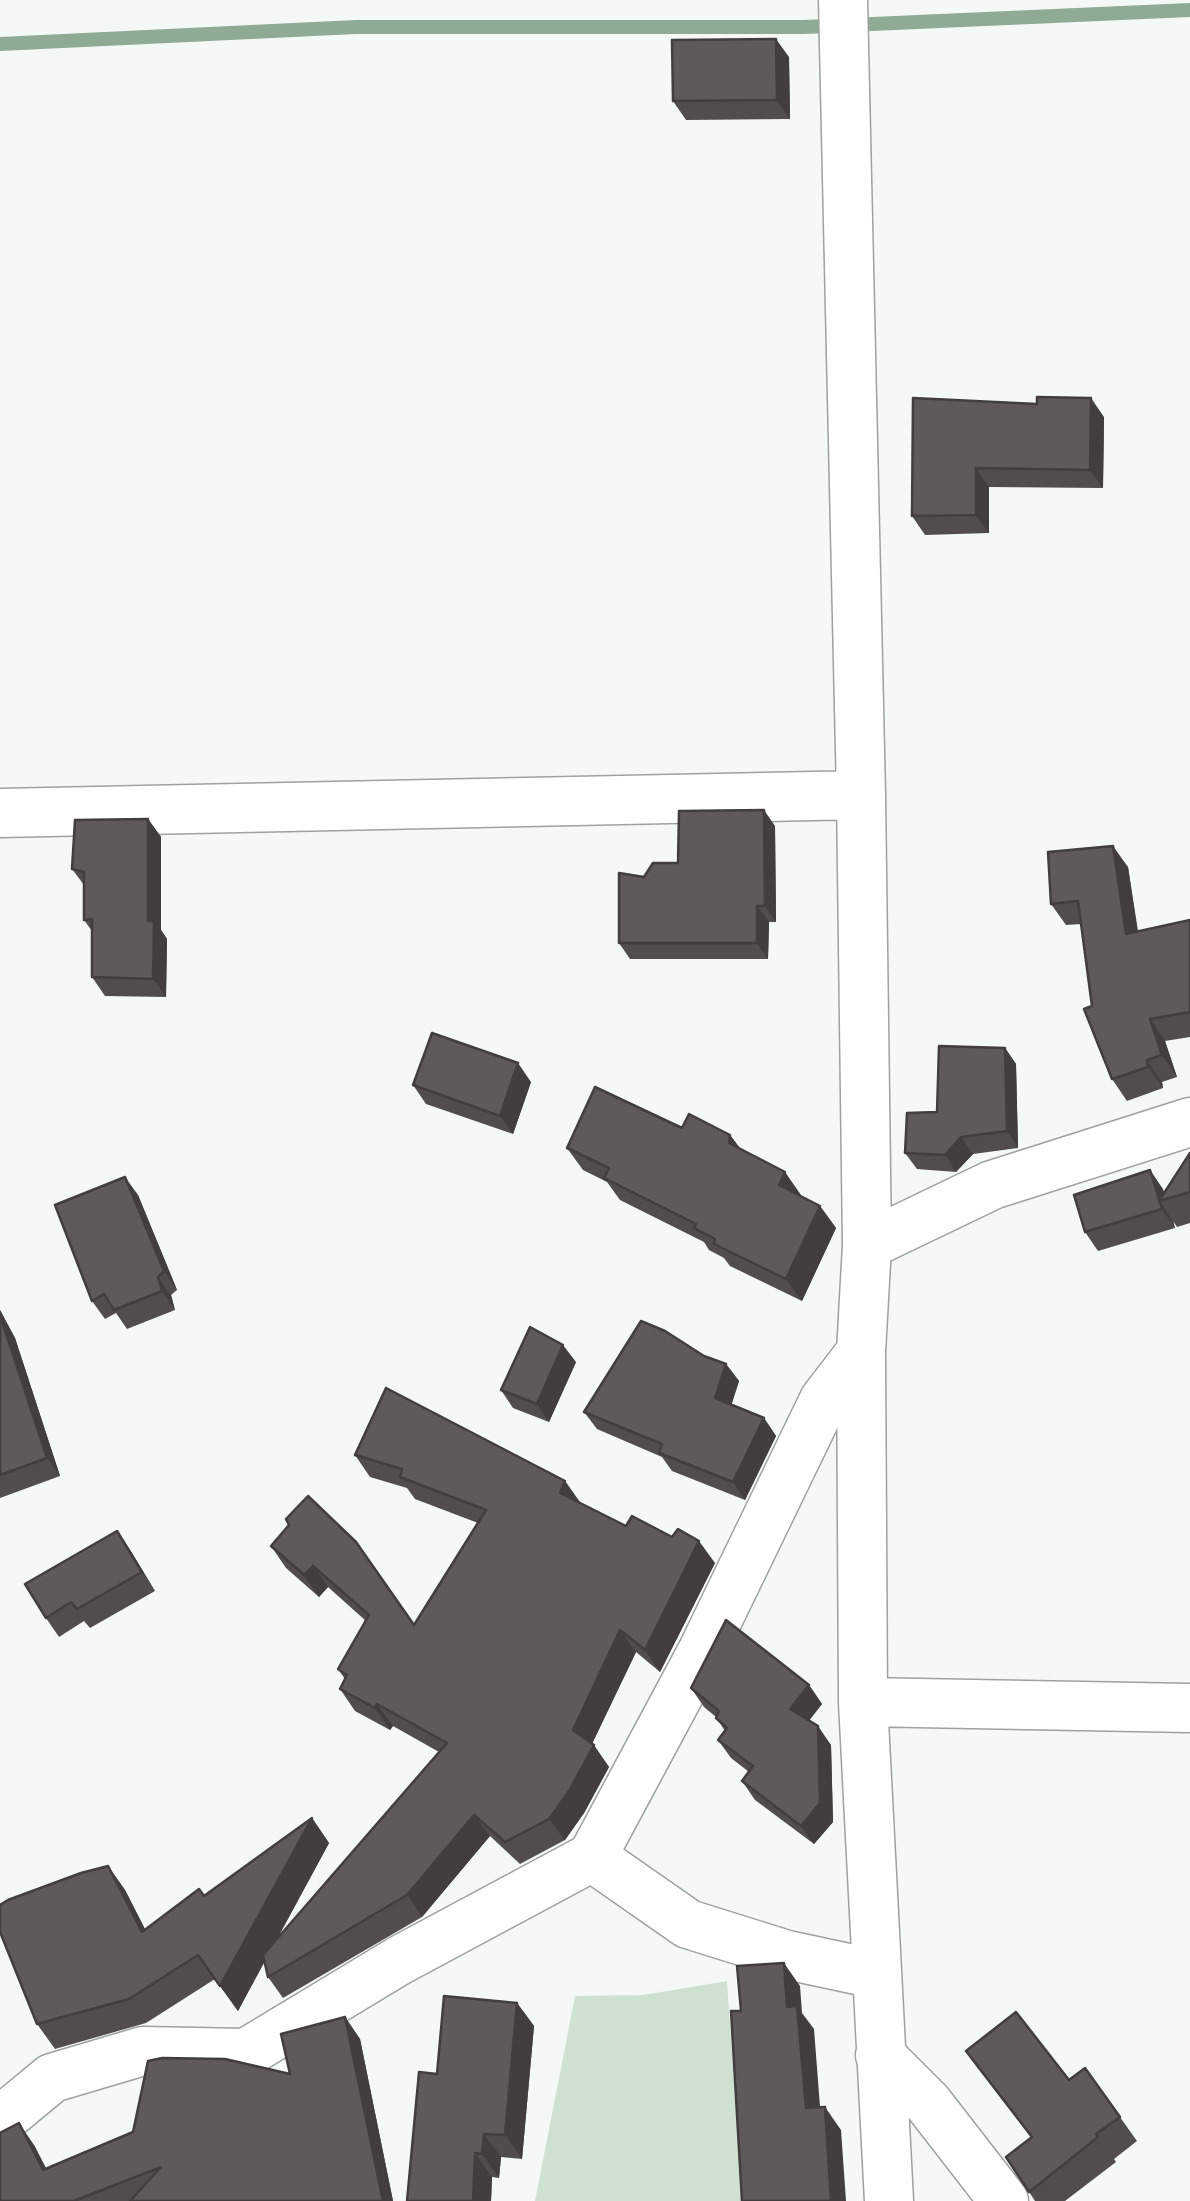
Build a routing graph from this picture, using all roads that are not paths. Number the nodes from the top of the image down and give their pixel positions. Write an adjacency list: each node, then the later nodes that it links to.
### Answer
1 (843, 0): 2 (street)
2 (862, 795): 3 (street); 5 (street)
3 (0, 813)
4 (1190, 1122): 5 (street)
5 (867, 1245): 6 (street)
6 (861, 1352): 7 (street); 9 (street)
7 (862, 1702): 8 (street); 10 (street)
8 (1190, 1708)
9 (592, 1857): 10 (street); 12 (street)
10 (876, 1974): 11 (street)
11 (880, 2056): 13 (street); 14 (street)
12 (0, 2121)
13 (890, 2201)
14 (1004, 2201)

